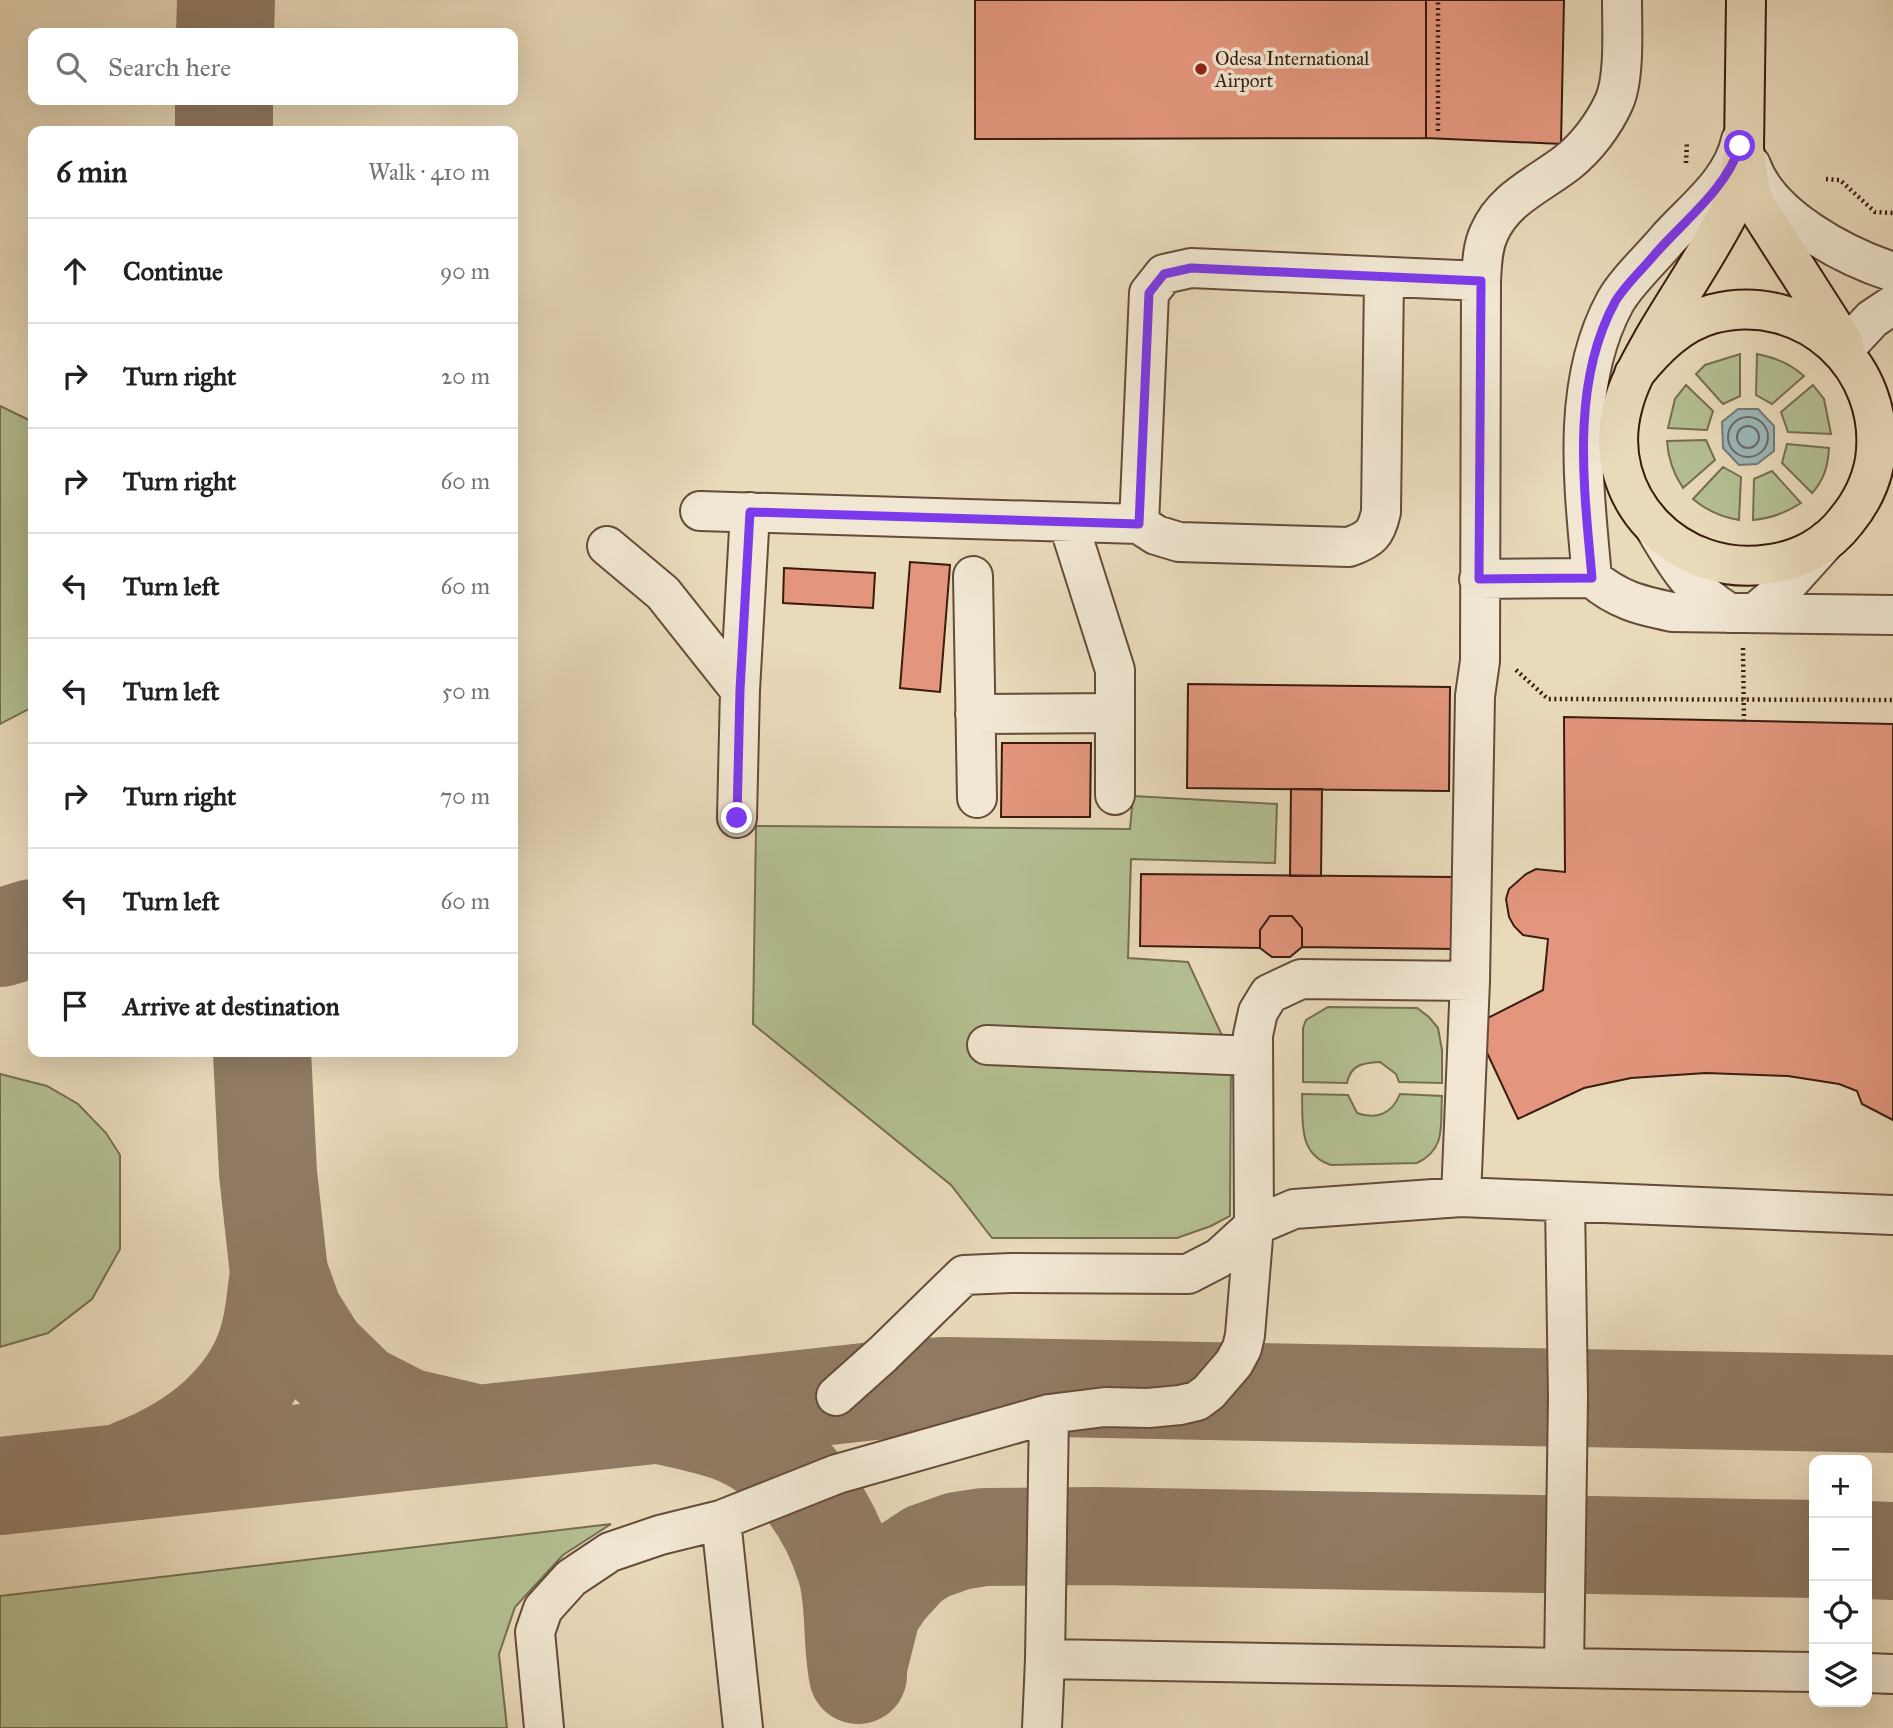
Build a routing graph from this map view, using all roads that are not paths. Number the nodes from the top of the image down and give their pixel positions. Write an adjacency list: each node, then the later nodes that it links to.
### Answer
1 (1622, 0): 6 (lane)
2 (1745, 0): 3 (main road)
3 (1744, 139): 4 (lane); 8 (main road); 9 (main road); 19 (lane)
4 (1893, 272)
5 (1384, 278): 6 (lane); 14 (lane); 14 (lane)
6 (1481, 281): 20 (lane)
7 (1893, 304): 8 (lane)
8 (1854, 361): 9 (main road); 10 (main road)
9 (1634, 374): 15 (main road)
10 (1884, 456): 16 (main road)
11 (700, 511): 12 (lane)
12 (750, 512): 13 (lane); 23 (lane)
13 (1068, 522): 14 (lane); 24 (lane)
14 (1139, 524)
15 (1656, 530): 16 (main road); 21 (lane)
16 (1839, 531): 21 (lane)
17 (607, 546): 23 (lane)
18 (973, 576): 25 (lane)
19 (1592, 578): 20 (lane); 21 (lane)
20 (1479, 579): 29 (lane)
21 (1742, 613): 22 (lane)
22 (1893, 615)
23 (740, 690): 28 (lane)
24 (1115, 713): 25 (lane); 26 (lane)
25 (975, 714): 27 (lane)
26 (1115, 795)
27 (977, 798)
28 (737, 818)
29 (1471, 981): 31 (lane); 32 (lane)
30 (987, 1045): 31 (lane)
31 (1253, 1056): 35 (lane)
32 (1461, 1197): 33 (lane); 35 (lane)
33 (1565, 1202): 34 (lane); 40 (lane)
34 (1893, 1215)
35 (1255, 1226): 36 (lane); 37 (lane)
36 (836, 1396)
37 (1049, 1414): 38 (lane); 39 (lane)
38 (720, 1520): 44 (lane); 45 (lane)
39 (1045, 1659): 40 (lane); 46 (lane)
40 (1564, 1668): 41 (lane)
41 (1809, 1672)
42 (1872, 1673): 43 (lane)
43 (1893, 1674)
44 (544, 1728)
45 (743, 1728)
46 (1042, 1728)

